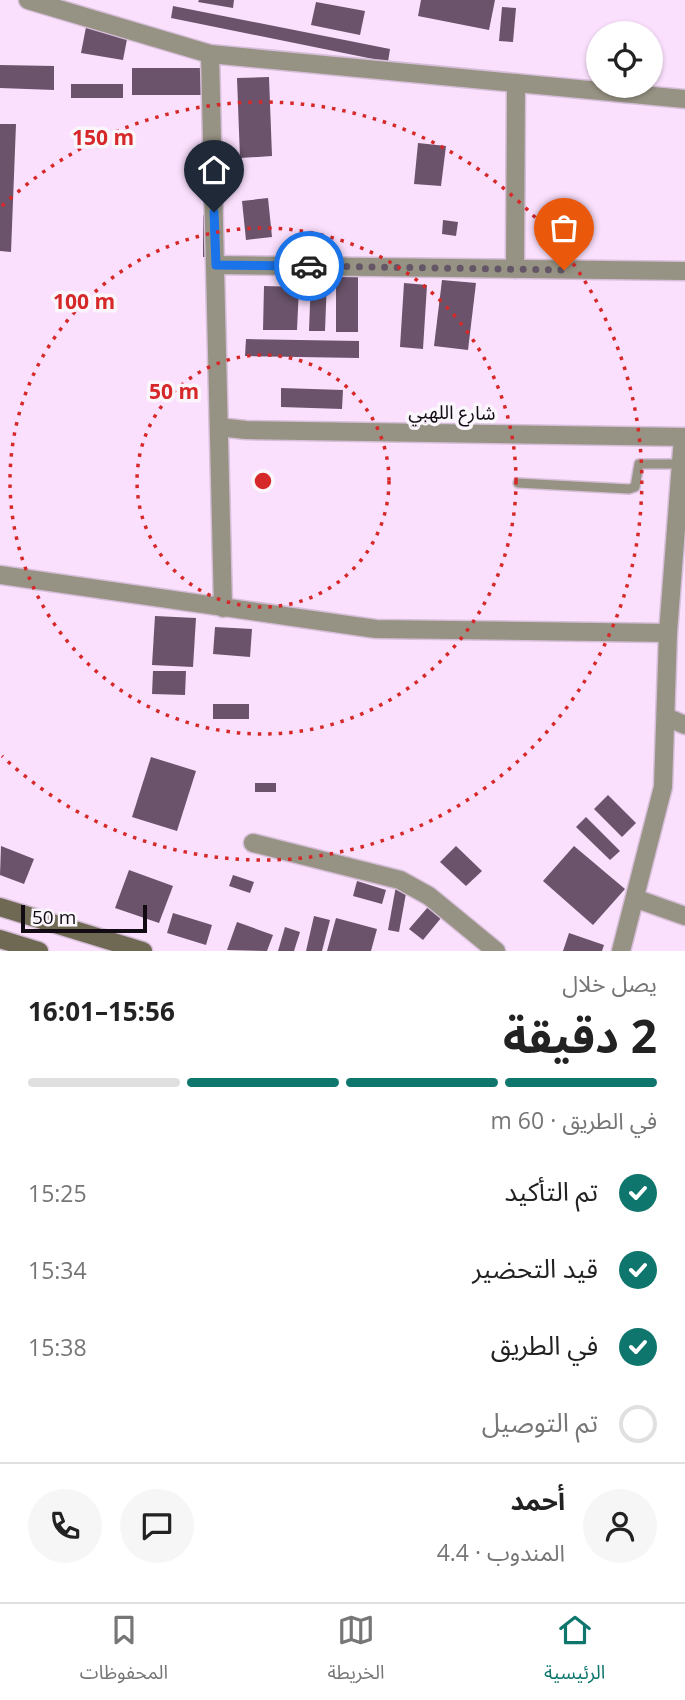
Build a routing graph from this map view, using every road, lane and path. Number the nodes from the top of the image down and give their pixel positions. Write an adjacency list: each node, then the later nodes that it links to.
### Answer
1 (28, 0): 2 (street)
2 (210, 54): 3 (street); 5 (street)
3 (516, 83): 4 (street); 6 (street)
4 (685, 99)
5 (216, 265): 6 (street); 8 (street)
6 (515, 269): 7 (street)
7 (685, 271)
8 (219, 427): 9 (street, شارع اللهبي); 13 (street)
9 (684, 437): 10 (street)
10 (681, 464): 11 (lane); 14 (street)
11 (517, 483)
12 (0, 575): 13 (street)
13 (223, 608): 14 (street)
14 (668, 633): 15 (street)
15 (666, 717): 16 (street); 18 (street)
16 (685, 724)
17 (253, 843): 24 (street)
18 (637, 899): 20 (street); 25 (street)
19 (0, 907): 23 (street)
20 (685, 916)
21 (0, 939): 22 (street)
22 (39, 951)
23 (143, 951)
24 (496, 951)
25 (621, 951)

